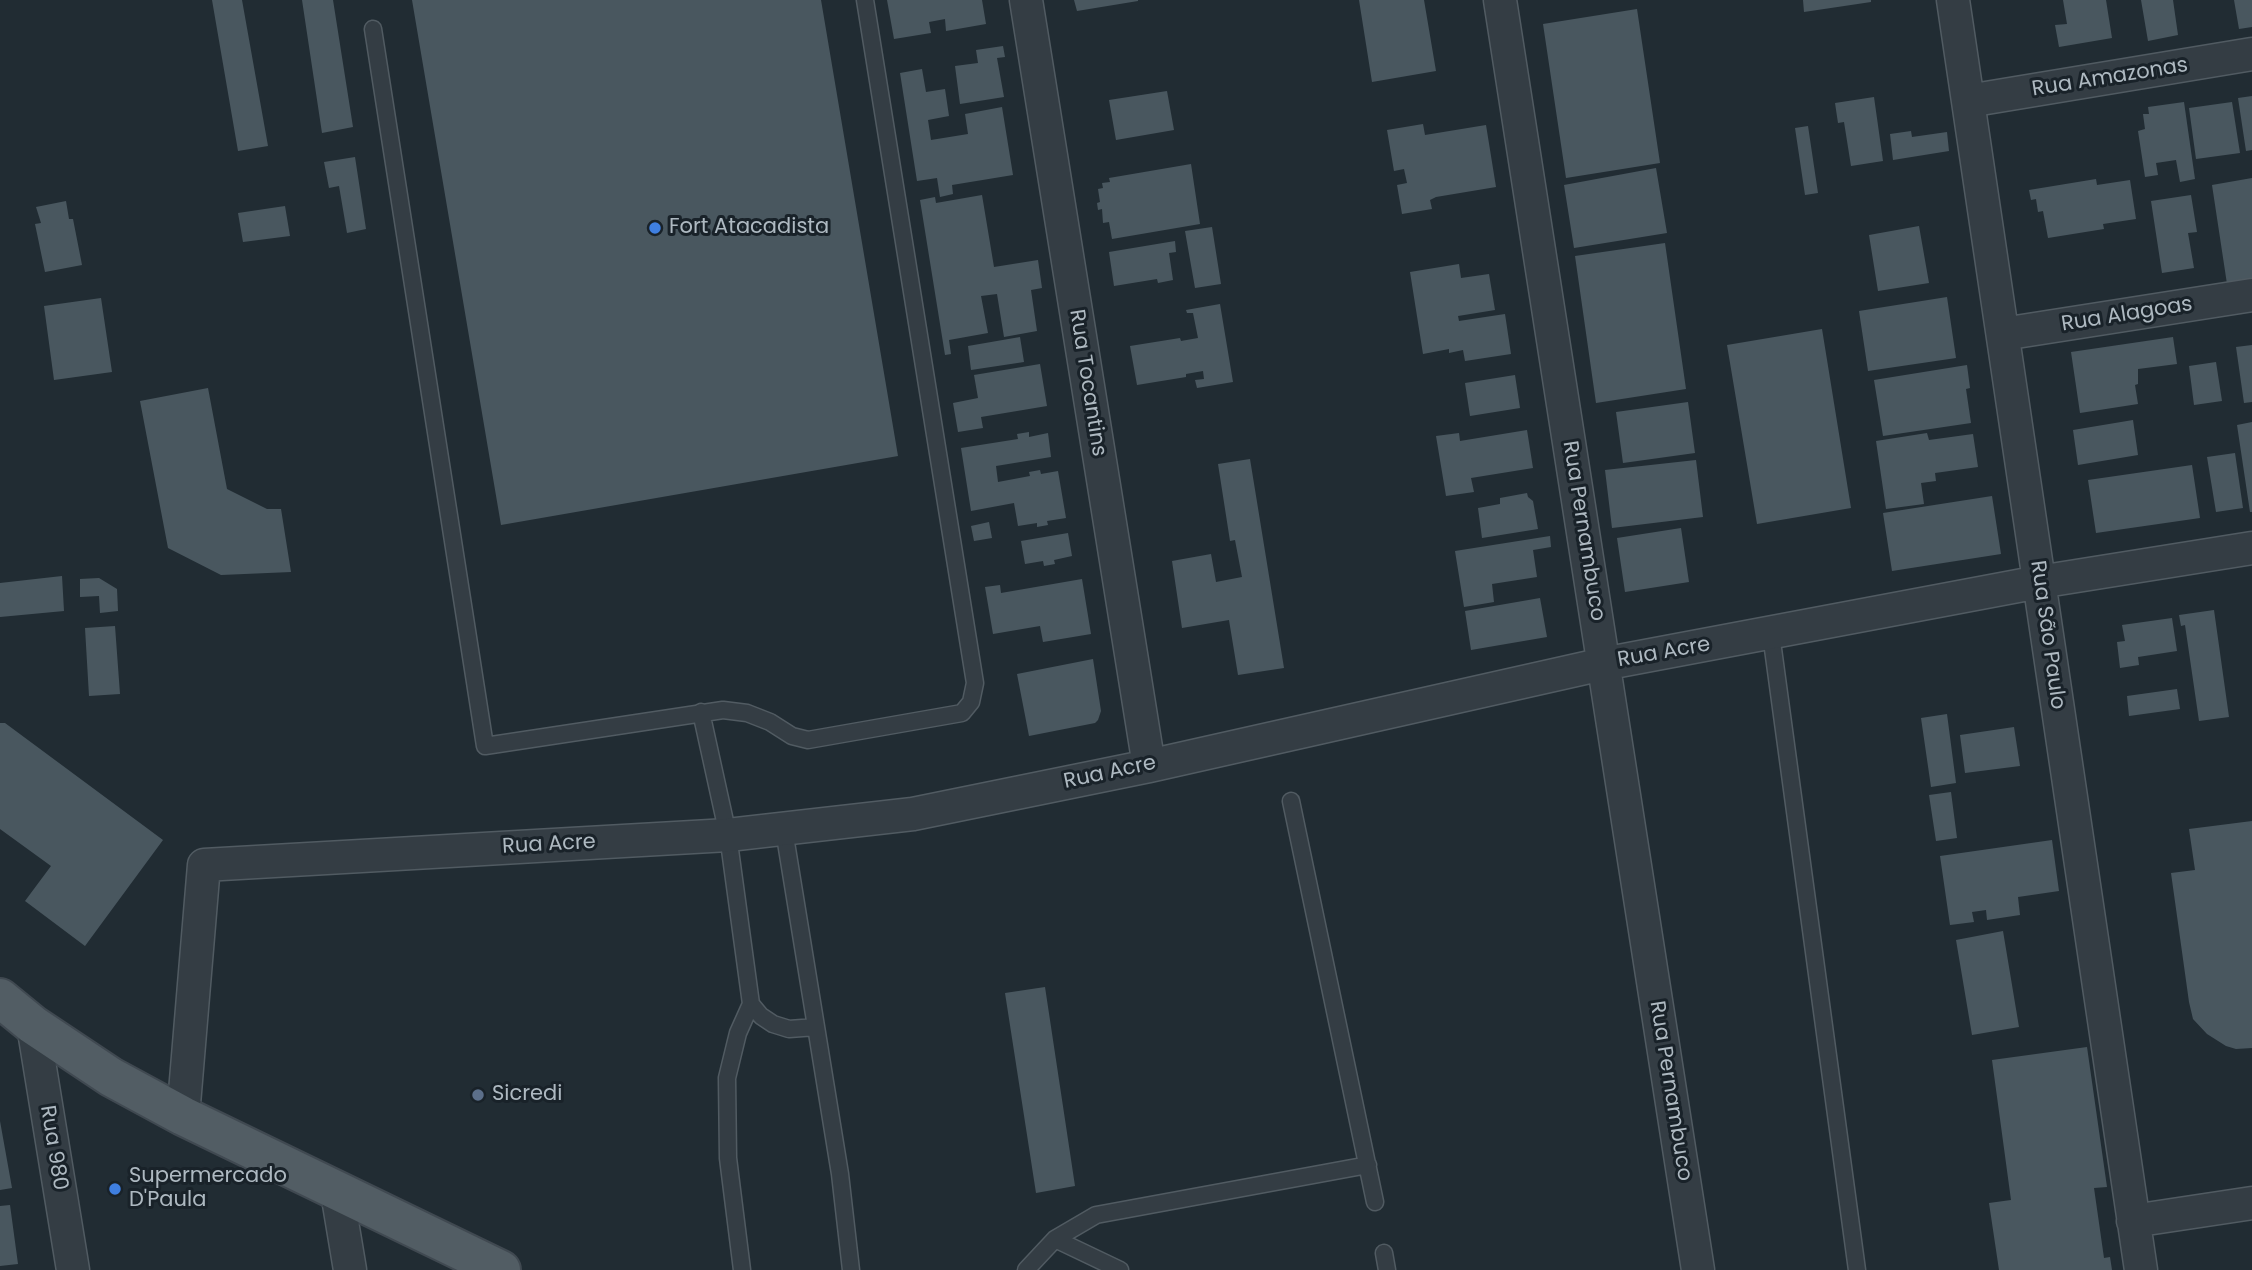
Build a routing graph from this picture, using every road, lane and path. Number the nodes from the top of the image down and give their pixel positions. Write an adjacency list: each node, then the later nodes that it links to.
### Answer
1 (865, 0): 14 (lane)
2 (1026, 0): 15 (street, Rua Tocantins)
3 (1500, 0): 13 (street, Rua Pernambuco)
4 (1953, 0): 7 (street, Rua São Paulo)
5 (373, 29): 14 (lane)
6 (2252, 54): 7 (street, Rua Amazonas)
7 (1968, 101): 9 (street, Rua São Paulo)
8 (2252, 295): 9 (street, Rua Alagoas)
9 (2003, 334): 11 (street, Rua São Paulo)
10 (2252, 548): 11 (street, Rua Acre)
11 (2039, 582): 12 (street, Rua Acre); 28 (street, Rua São Paulo)
12 (1771, 634): 13 (street, Rua Acre); 41 (lane)
13 (1603, 664): 15 (street, Rua Acre); 40 (street, Rua Pernambuco)
14 (701, 712): 18 (lane)
15 (1149, 766): 17 (street, Rua Acre)
16 (1291, 801): 24 (lane)
17 (784, 830): 18 (street, Rua Acre); 22 (lane)
18 (728, 835): 20 (lane); 23 (street, Rua Acre)
19 (0, 998): 21 (main road)
20 (751, 1004): 22 (lane); 35 (lane)
21 (33, 1025): 23 (main road); 32 (street, Rua 980)
22 (816, 1027): 36 (lane)
23 (183, 1116): 25 (main road)
24 (1368, 1166): 26 (lane); 29 (lane)
25 (337, 1192): 31 (main road); 33 (street)
26 (1375, 1202)
27 (2252, 1203): 28 (street)
28 (2133, 1221): 42 (street, Rua São Paulo)
29 (1055, 1239): 37 (lane); 38 (lane)
30 (1384, 1253): 39 (lane)
31 (456, 1256): 34 (main road)
32 (74, 1270)
33 (350, 1270)
34 (501, 1270)
35 (742, 1270)
36 (850, 1270)
37 (1026, 1270)
38 (1120, 1270)
39 (1387, 1270)
40 (1698, 1270)
41 (1857, 1270)
42 (2141, 1270)

